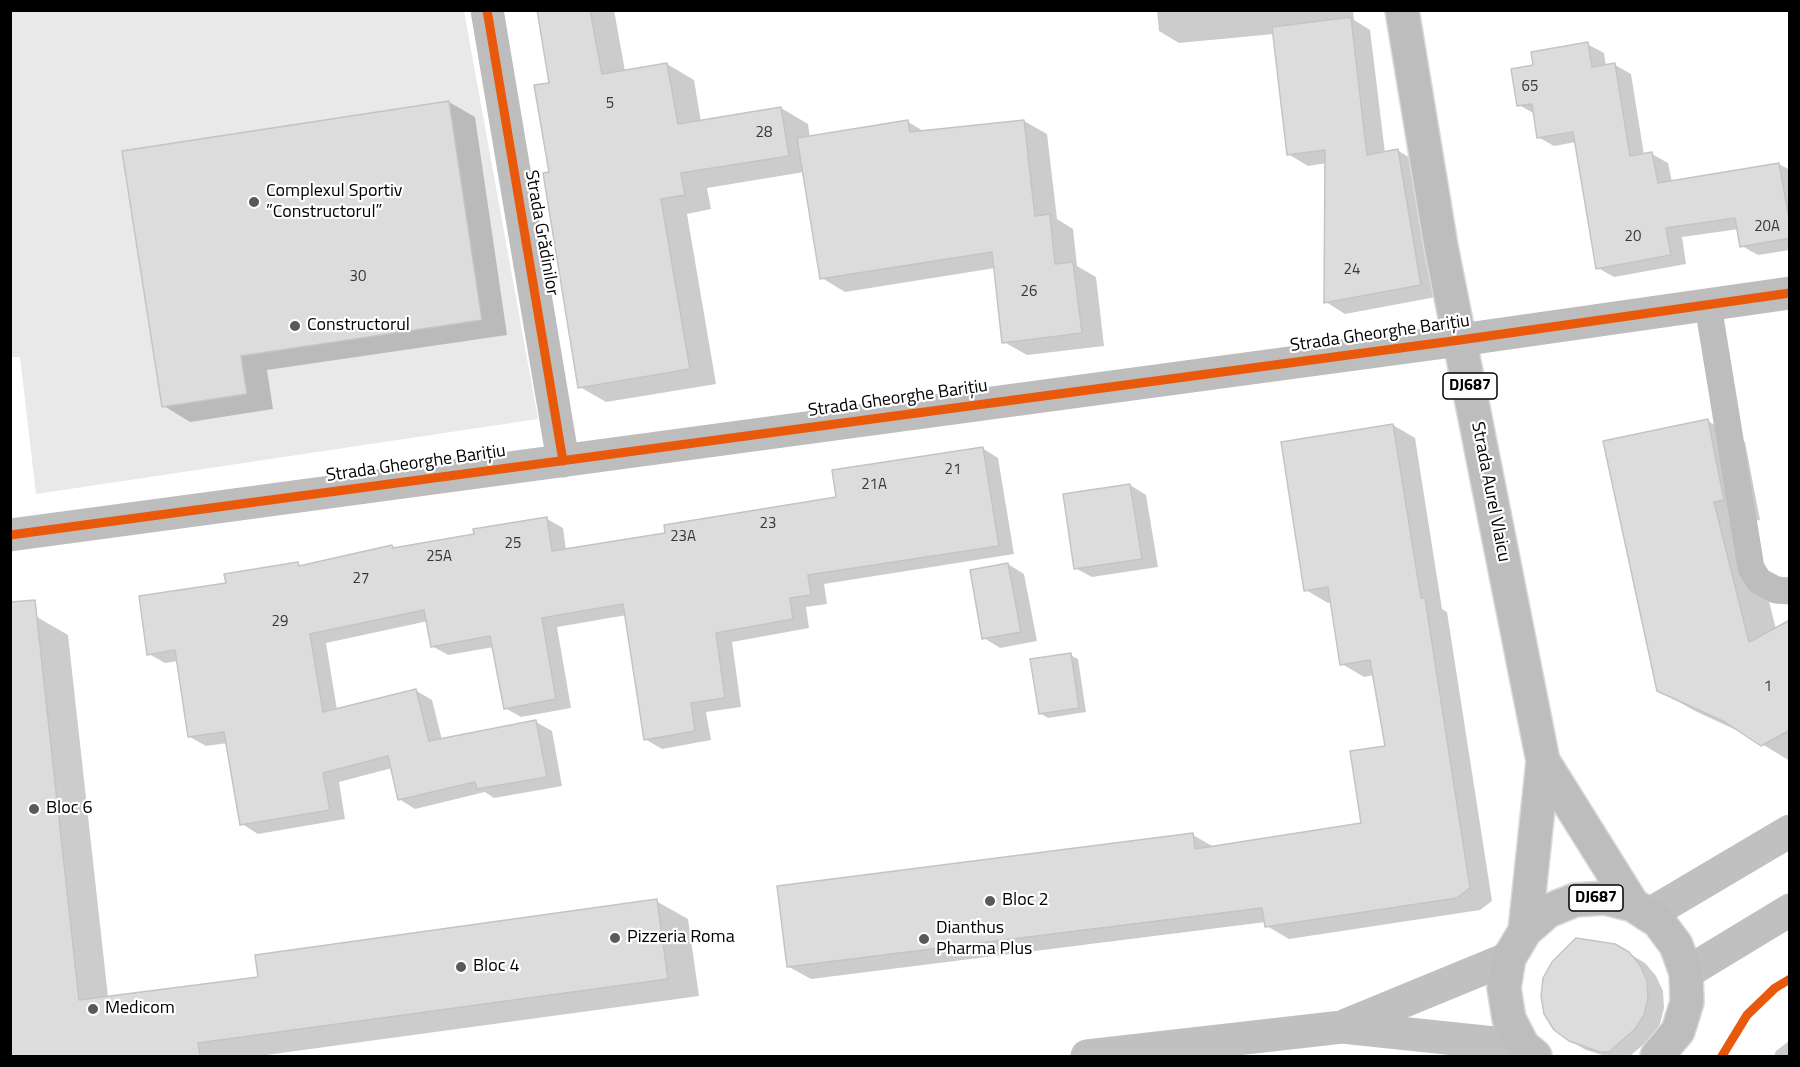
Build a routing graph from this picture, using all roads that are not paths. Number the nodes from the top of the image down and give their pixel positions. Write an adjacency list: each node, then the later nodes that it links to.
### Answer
1 (487, 10): 6 (street, Strada Grădinilor)
2 (1402, 10): 5 (street, Strada Aurel Vlaicu / DJ687)
3 (1790, 293): 4 (street, Strada Gheorghe Barițiu)
4 (1708, 305): 5 (street, Strada Gheorghe Barițiu); 8 (lane)
5 (1461, 340): 6 (street, Strada Gheorghe Barițiu); 9 (street, Strada Aurel Vlaicu / DJ687)
6 (563, 461): 7 (street, Strada Gheorghe Barițiu)
7 (10, 535)
8 (1790, 591)
9 (1542, 761): 11 (street, Strada Aurel Vlaicu / DJ687); 13 (street, Strada Aurel Vlaicu / DJ687)
10 (1790, 831): 11 (street)
11 (1640, 910): 13 (street, DJ687); 14 (street, DJ687)
12 (1790, 910): 14 (street)
13 (1517, 944): 15 (street); 17 (street, DJ687)
14 (1686, 973): 16 (street, DJ687)
15 (1342, 1027): 17 (street); 18 (street)
16 (1675, 1044): 19 (street, DJ687)
17 (1529, 1051)
18 (1087, 1056)
19 (1657, 1056)

